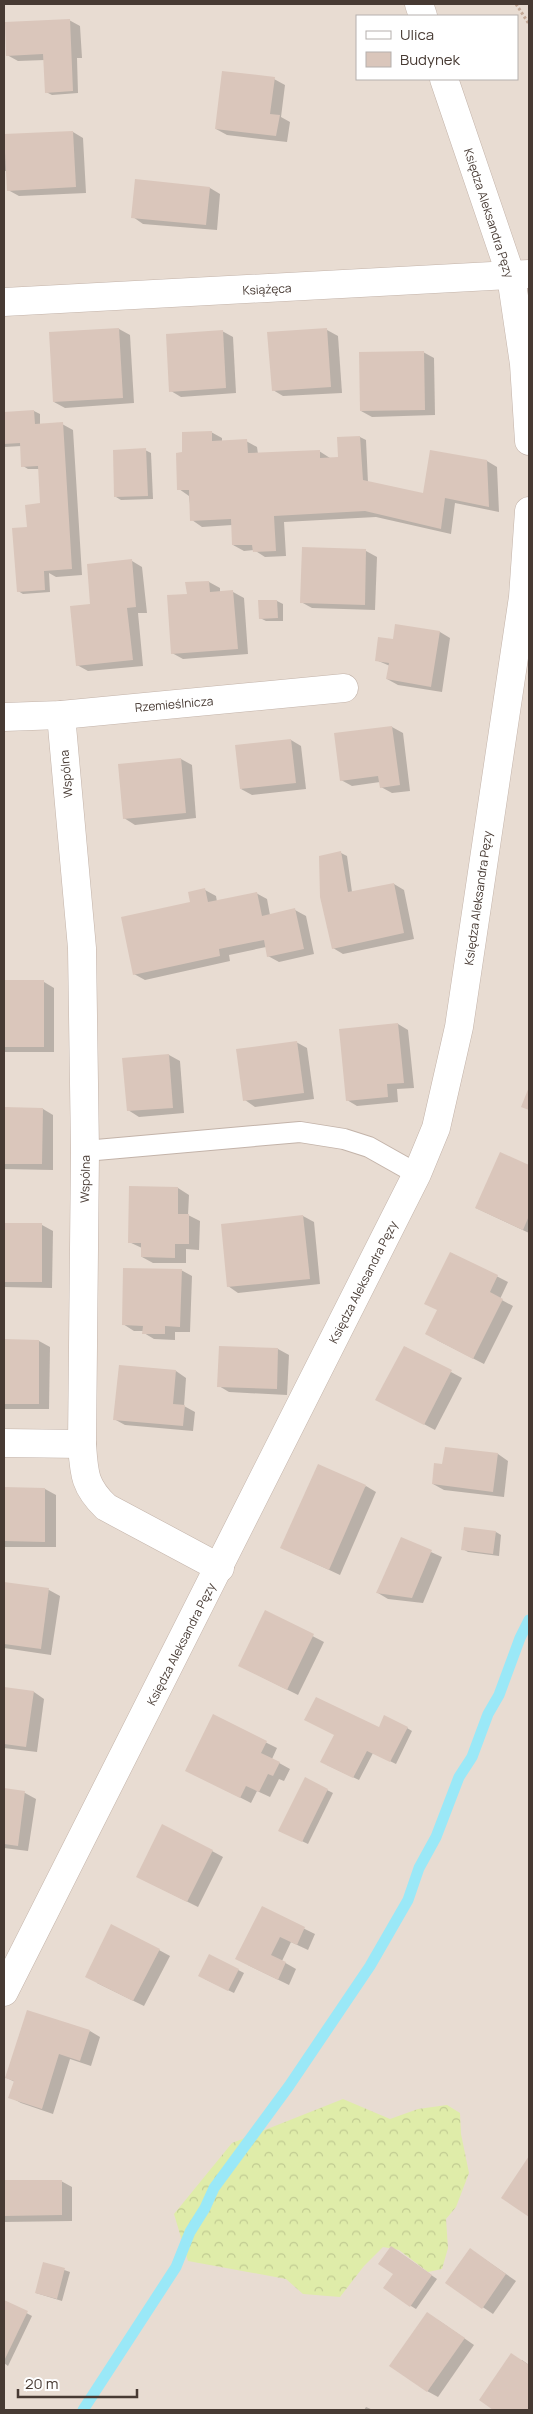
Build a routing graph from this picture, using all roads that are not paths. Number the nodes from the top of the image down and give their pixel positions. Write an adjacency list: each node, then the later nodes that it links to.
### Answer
1 (444, 80): 2 (street, Księdza Aleksandra Pęzy)
2 (520, 275): 3 (street, Książęca); 4 (street, Księdza Aleksandra Pęzy)
3 (4, 302)
4 (529, 440)
5 (529, 511): 10 (street, Księdza Aleksandra Pęzy)
6 (344, 688): 7 (street, Rzemieślnicza)
7 (61, 715): 8 (street, Rzemieślnicza); 9 (street, Wspólna)
8 (4, 717)
9 (85, 1151): 10 (lane); 12 (street, Wspólna)
10 (418, 1174): 13 (street, Księdza Aleksandra Pęzy)
11 (4, 1443): 12 (street)
12 (82, 1444): 13 (street, Wspólna)
13 (220, 1568): 14 (street, Księdza Aleksandra Pęzy)
14 (4, 1992)

